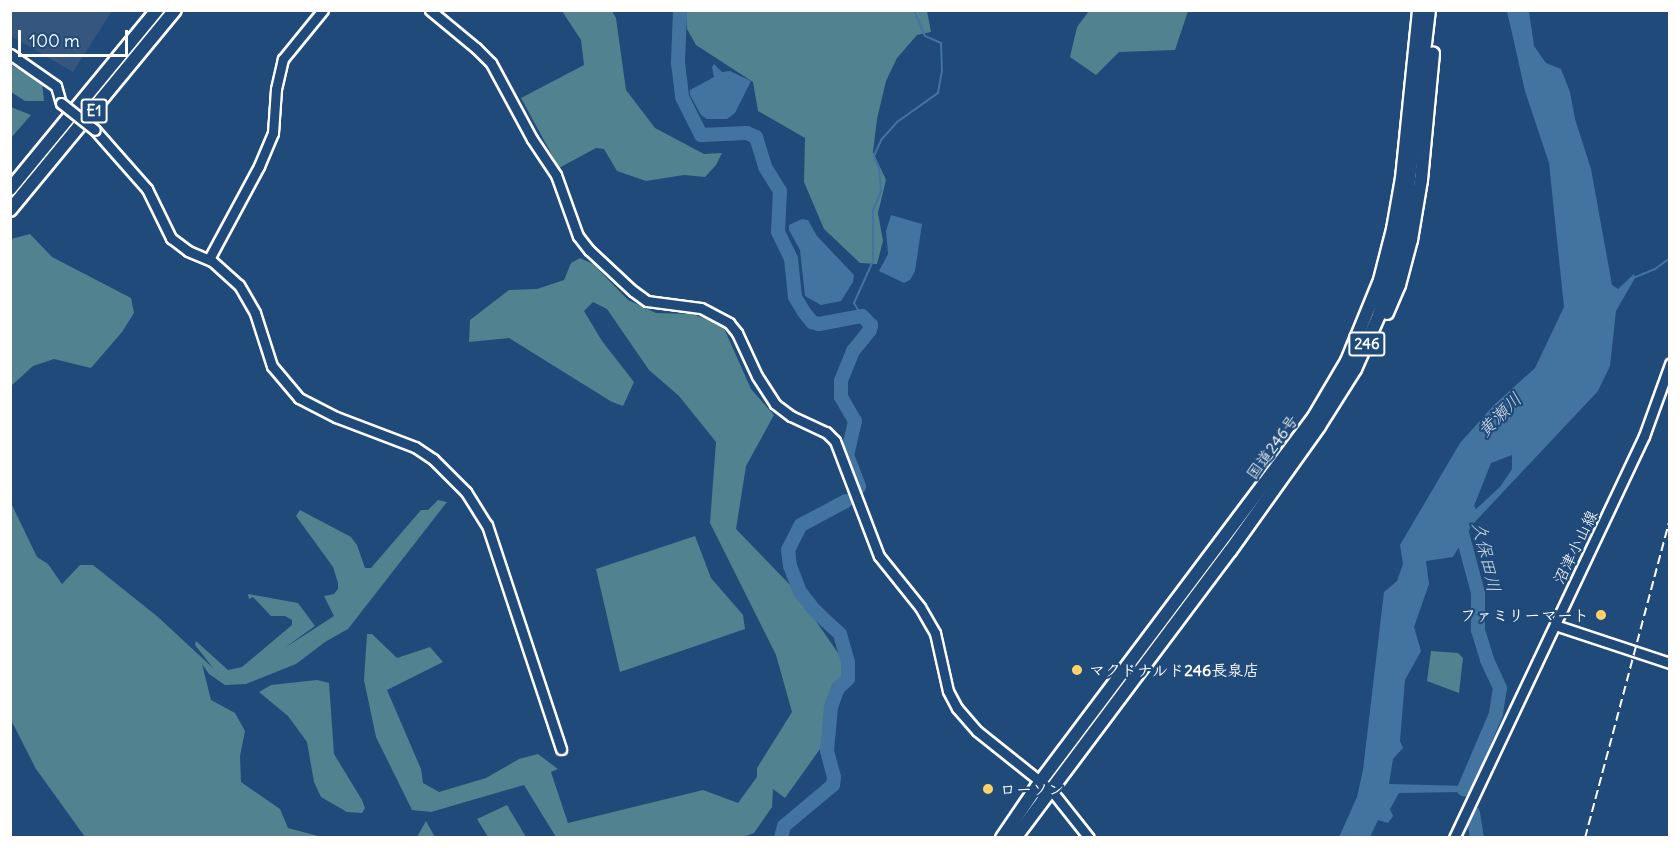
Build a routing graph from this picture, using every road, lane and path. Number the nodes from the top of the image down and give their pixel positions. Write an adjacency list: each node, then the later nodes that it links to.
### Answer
1 (157, 10): 11 (highway, E1)
2 (175, 10): 12 (highway, E1)
3 (323, 10): 13 (street)
4 (430, 10): 20 (street)
5 (1410, 10): 14 (highway)
6 (1419, 10): 10 (highway, 国道246号 / 246)
7 (1429, 10): 10 (highway, 国道246号 / 246)
8 (1437, 10): 16 (highway)
9 (10, 54): 13 (street, bridge)
10 (1415, 102): 14 (highway, 国道246号 / 246); 16 (highway, 国道246号 / 246)
11 (10, 189)
12 (10, 210)
13 (209, 259): 19 (street)
14 (1365, 321): 20 (highway, 国道246号 / 246)
15 (1670, 364): 17 (street, 沼津小山線)
16 (1355, 369): 21 (highway, 国道246号 / 246)
17 (1555, 625): 18 (street); 25 (street, 沼津小山線)
18 (1670, 663)
19 (561, 749)
20 (1040, 782): 21 (street); 22 (highway, 国道246号 / 246)
21 (1051, 790): 23 (highway, 国道246号 / 246); 24 (street)
22 (1002, 837)
23 (1016, 837)
24 (1089, 837)
25 (1454, 837)

